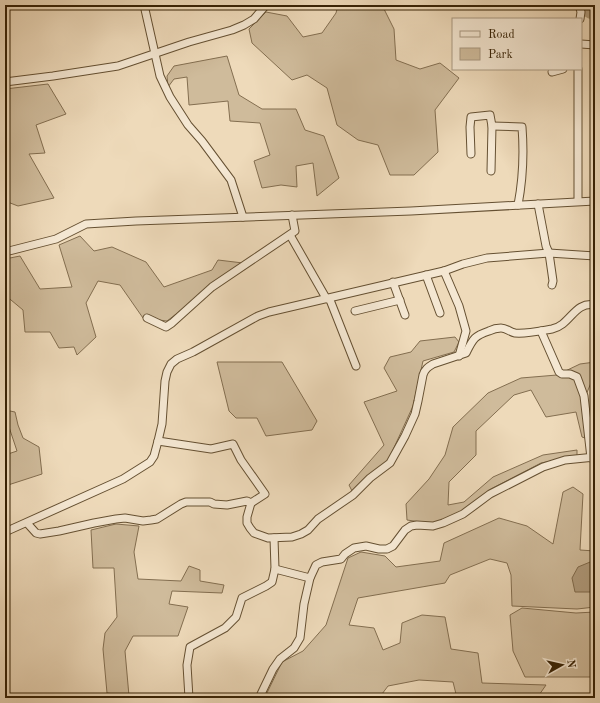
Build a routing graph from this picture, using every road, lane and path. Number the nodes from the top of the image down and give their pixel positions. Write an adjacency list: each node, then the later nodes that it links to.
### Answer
1 (144, 5): 7 (street)
2 (266, 5): 7 (street)
3 (579, 5): 4 (street)
4 (580, 18)
5 (582, 44): 6 (street)
6 (595, 45)
7 (155, 54): 11 (street); 20 (street)
8 (559, 70): 10 (street)
9 (578, 70): 15 (street)
10 (552, 72)
11 (5, 82)
12 (492, 126): 13 (street); 14 (street); 18 (street)
13 (471, 154)
14 (491, 171)
15 (578, 201): 16 (street); 17 (street)
16 (595, 201)
17 (538, 204): 18 (street); 23 (street)
18 (518, 206): 19 (street)
19 (292, 215): 20 (street); 21 (street)
20 (243, 217): 22 (street)
21 (290, 235): 29 (street); 35 (street)
22 (5, 252)
23 (549, 253): 24 (street); 25 (street); 28 (street)
24 (595, 256)
25 (444, 271): 26 (street); 37 (street)
26 (426, 275): 27 (street); 33 (street)
27 (393, 282): 29 (street); 30 (street)
28 (552, 285)
29 (326, 298): 38 (street); 39 (street)
30 (400, 300): 32 (street); 34 (street)
31 (595, 305): 36 (street)
32 (355, 311)
33 (440, 313)
34 (405, 315)
35 (147, 318)
36 (541, 331): 37 (street); 40 (street)
37 (459, 356): 44 (street)
38 (356, 366)
39 (158, 441): 41 (street); 42 (street)
40 (593, 458): 46 (street)
41 (251, 503): 42 (street); 44 (street)
42 (27, 523): 43 (street)
43 (5, 532)
44 (274, 538): 45 (street)
45 (275, 569): 46 (street); 47 (street)
46 (310, 578): 48 (street)
47 (189, 698)
48 (260, 698)

